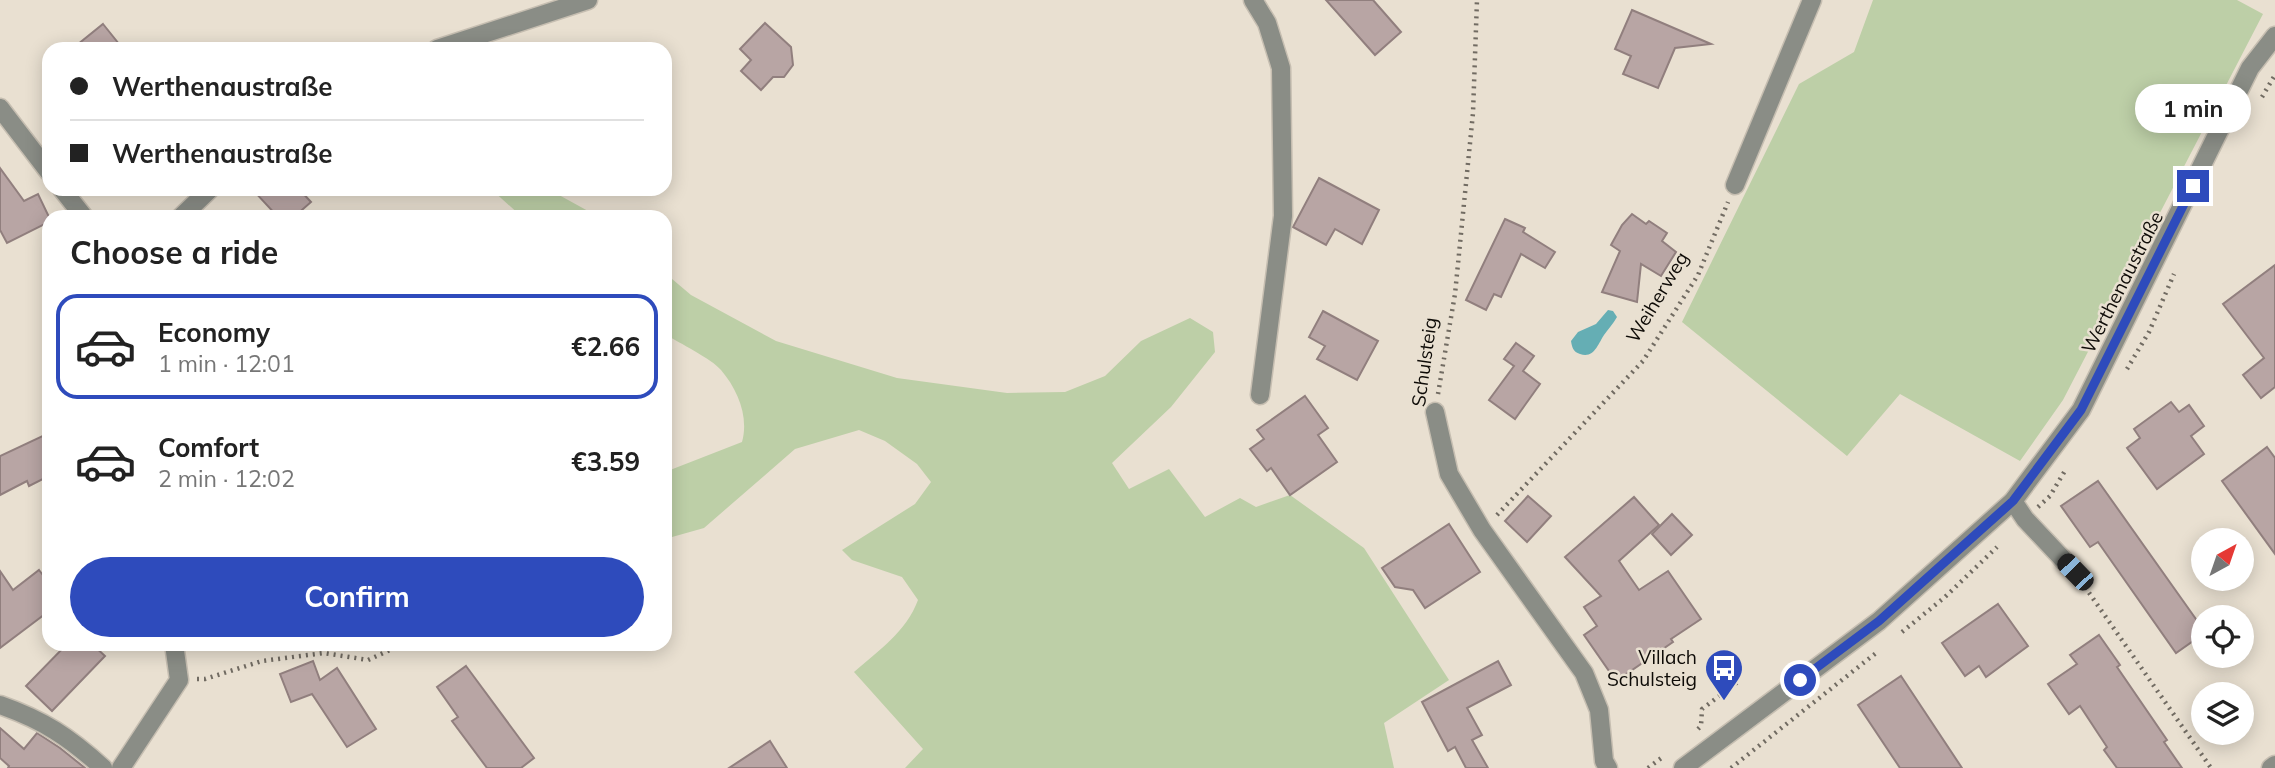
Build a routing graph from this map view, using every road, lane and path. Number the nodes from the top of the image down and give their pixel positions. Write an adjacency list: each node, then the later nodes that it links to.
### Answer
1 (588, 0): 6 (street)
2 (1253, 0): 14 (street)
3 (1477, 0): 15 (path, Schulsteig)
4 (1812, 0): 9 (street)
5 (2275, 36): 16 (street, Werthenaustraße)
6 (459, 42)
7 (0, 108): 8 (street)
8 (42, 163)
9 (1735, 185): 17 (path, Weiherweg)
10 (68, 196): 12 (street)
11 (203, 196): 13 (street)
12 (78, 210)
13 (189, 210)
14 (1260, 395)
15 (1435, 412): 17 (street, Schulsteig)
16 (2013, 501): 18 (street); 31 (street, Werthenaustraße)
17 (1482, 530): 29 (street, Schulsteig)
18 (2075, 572): 32 (path)
19 (175, 651): 21 (street)
20 (389, 651): 21 (path)
21 (179, 680): 28 (street)
22 (1739, 681): 24 (path)
23 (0, 705): 27 (street)
24 (1691, 735)
25 (1670, 752): 30 (path)
26 (2275, 765): 33 (street)
27 (103, 768)
28 (121, 768)
29 (1608, 768)
30 (1648, 768)
31 (1682, 768)
32 (2211, 768)
33 (2271, 768)

